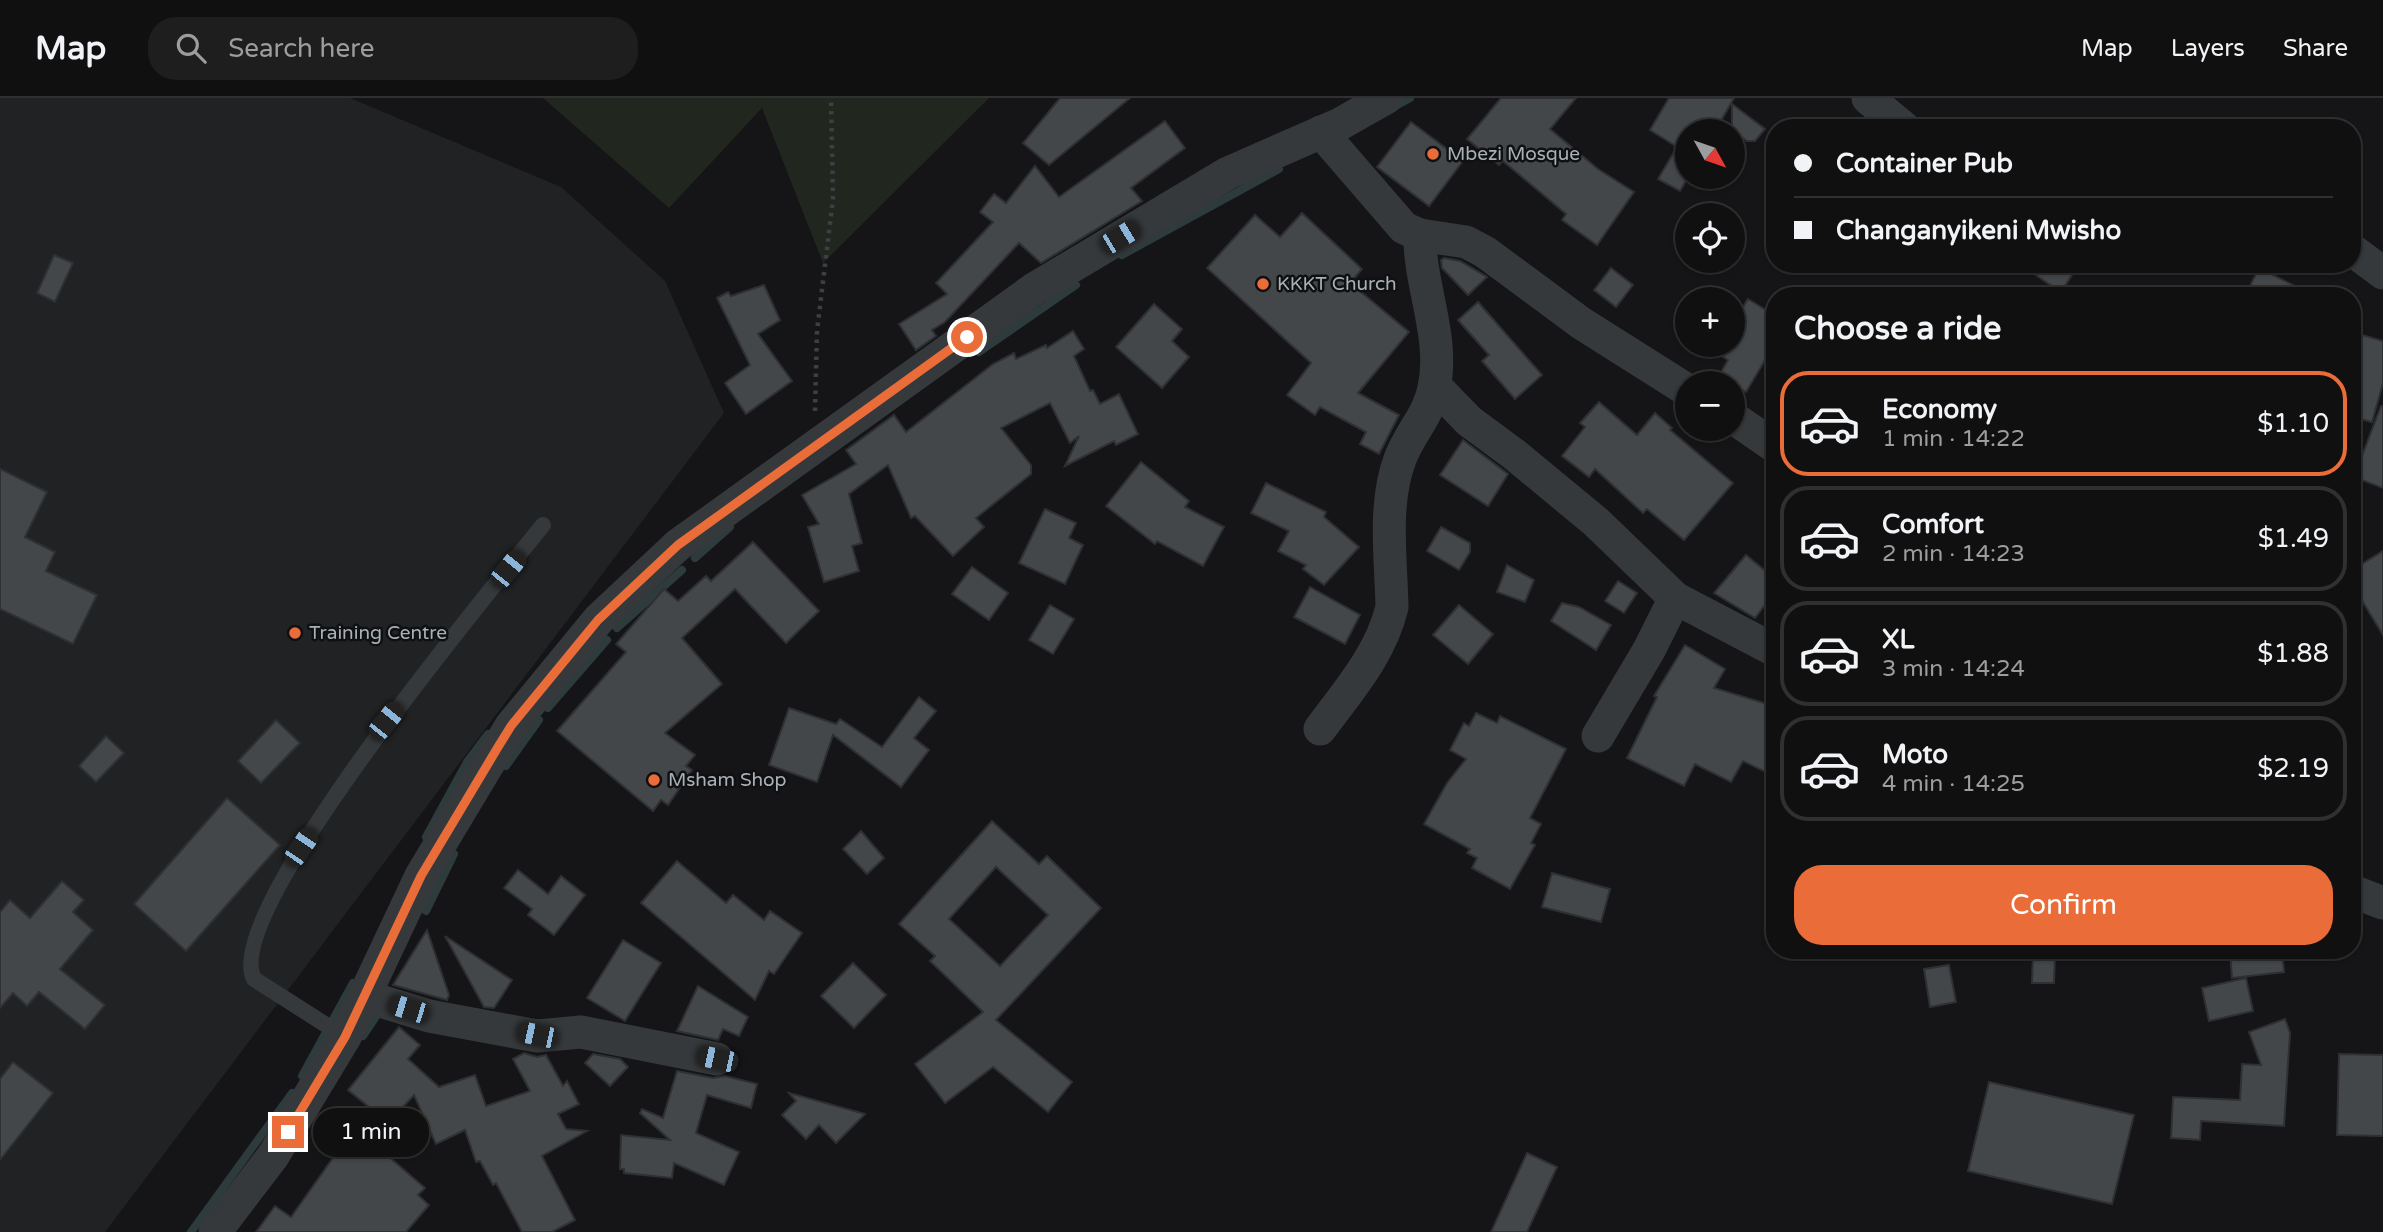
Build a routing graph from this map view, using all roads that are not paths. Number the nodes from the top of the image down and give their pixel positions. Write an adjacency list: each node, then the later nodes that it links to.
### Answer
1 (1386, 98): 4 (street)
2 (1868, 98): 3 (street)
3 (1893, 119)
4 (1321, 132): 5 (street); 19 (street)
5 (1420, 234): 8 (street); 9 (street)
6 (2361, 257): 7 (street)
7 (2383, 273)
8 (1675, 382)
9 (1434, 387): 13 (street); 15 (street)
10 (1745, 426): 11 (street)
11 (1766, 440)
12 (543, 525): 20 (lane)
13 (1675, 597): 14 (street); 16 (street)
14 (1766, 646)
15 (1320, 729)
16 (1598, 736)
17 (2361, 894): 18 (street)
18 (2383, 903)
19 (364, 996): 20 (street); 21 (street)
20 (345, 1037): 22 (street)
21 (717, 1059)
22 (215, 1232)

